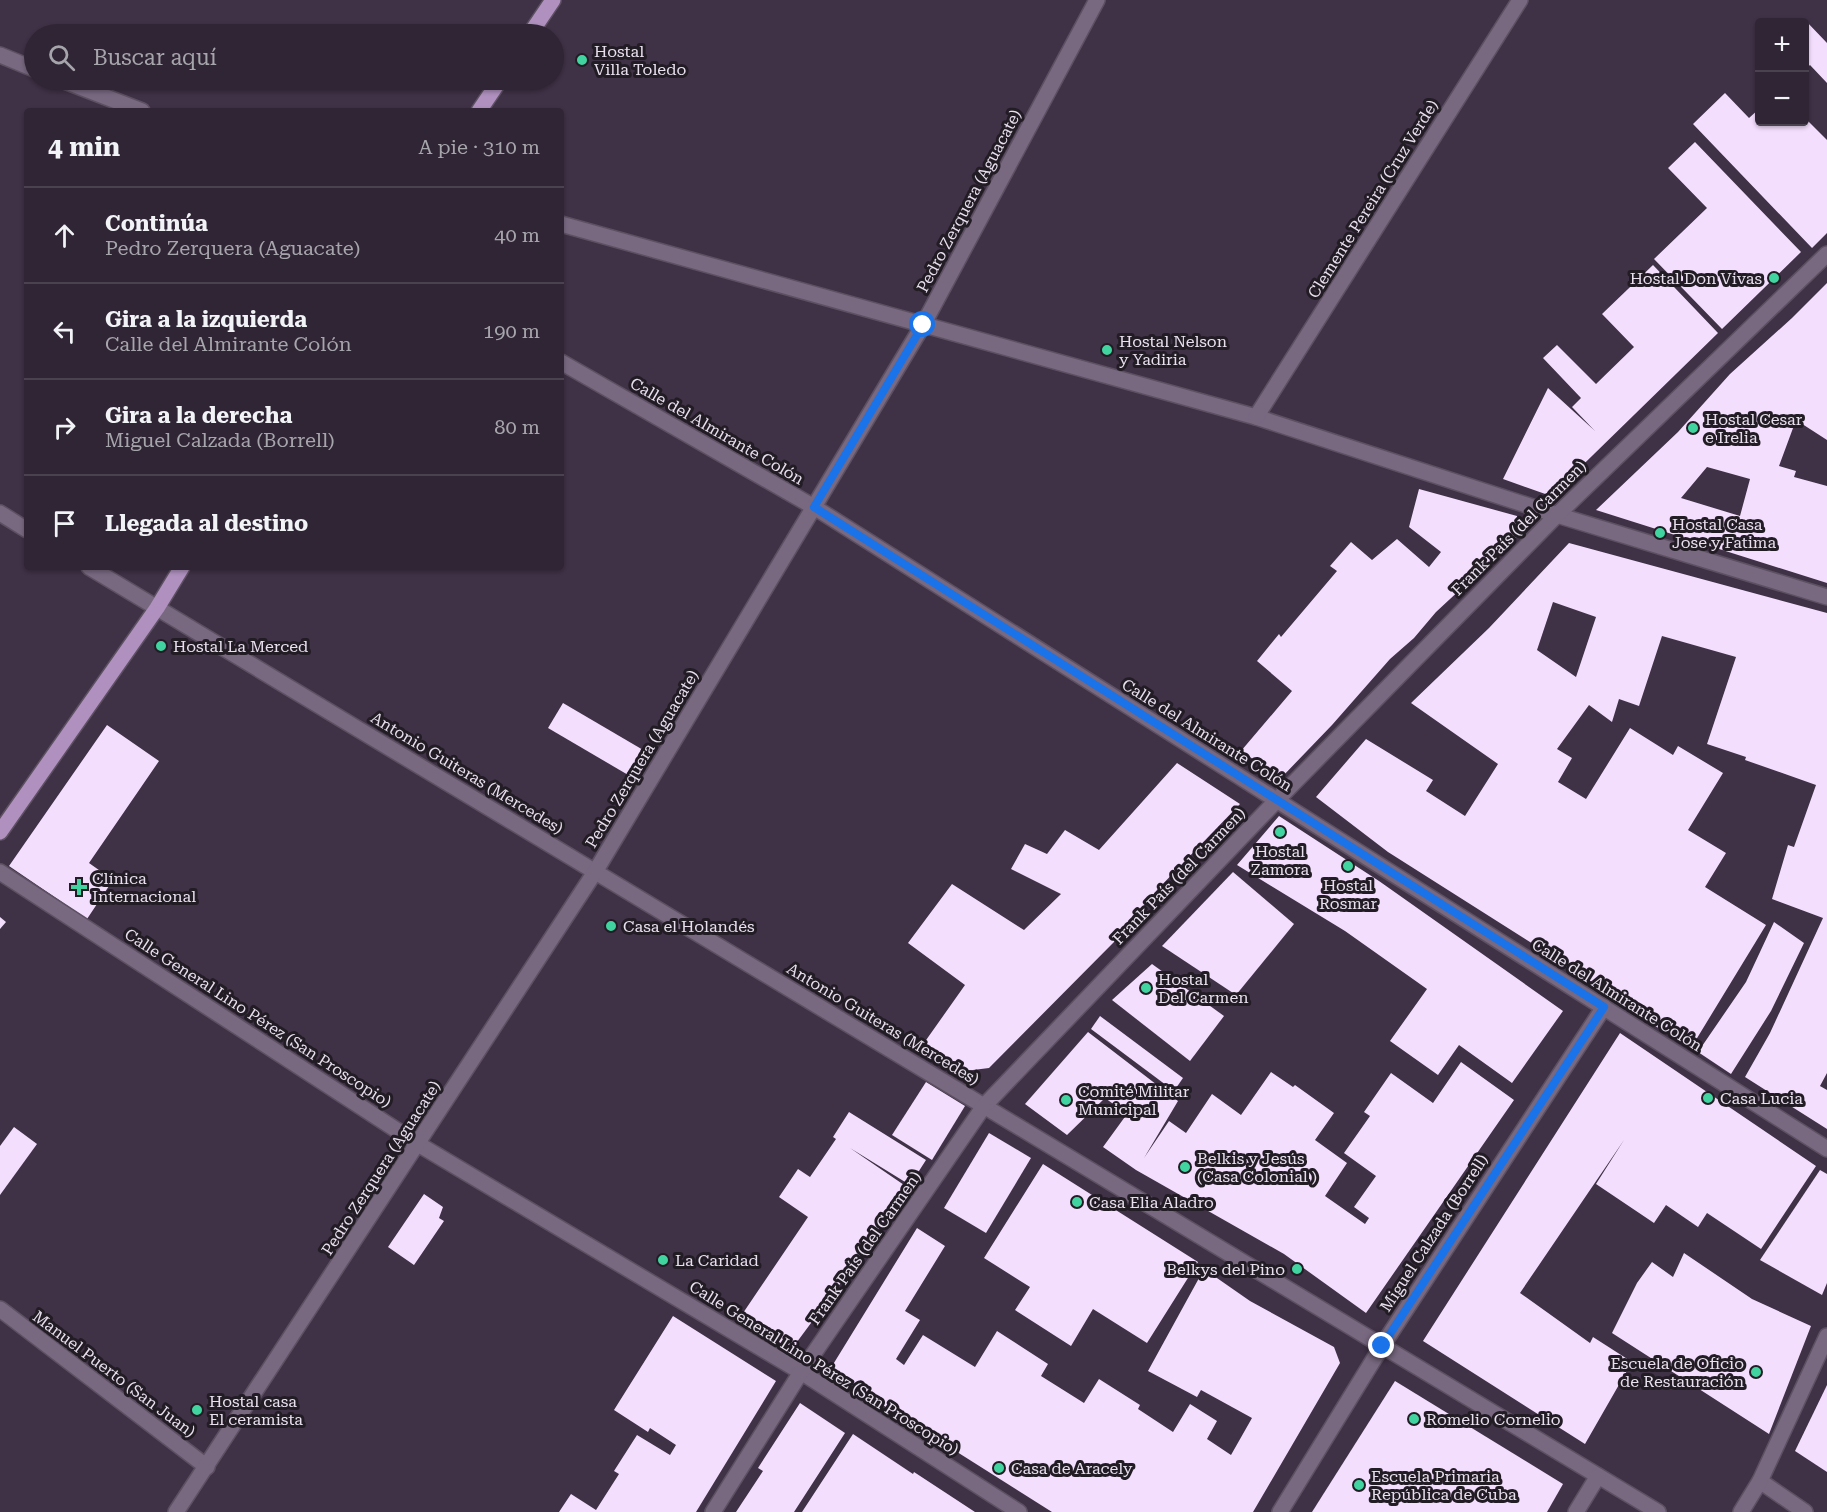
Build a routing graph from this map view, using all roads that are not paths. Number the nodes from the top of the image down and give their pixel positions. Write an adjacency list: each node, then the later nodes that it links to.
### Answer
1 (553, 0): 4 (main road)
2 (1097, 0): 13 (street, Pedro Zerquera (Aguacate))
3 (1520, 0): 15 (street, Clemente Pereira (Cruz Verde))
4 (537, 24)
5 (0, 55): 6 (street)
6 (24, 65)
7 (88, 90): 9 (street)
8 (493, 90): 10 (main road)
9 (134, 108)
10 (481, 108)
11 (564, 225): 13 (street)
12 (1827, 254): 18 (street, Frank País (del Carmen))
13 (923, 325): 15 (street); 16 (street, Pedro Zerquera (Aguacate))
14 (564, 364): 16 (street, Calle del Almirante Colón)
15 (1257, 417): 18 (street)
16 (814, 507): 24 (street, Calle del Almirante Colón); 27 (street, Pedro Zerquera (Aguacate))
17 (0, 513): 19 (street)
18 (1557, 515): 22 (street); 24 (street, Frank País (del Carmen))
19 (24, 528)
20 (94, 570): 23 (street, Antonio Guiteras (Mercedes))
21 (180, 570): 23 (main road)
22 (1827, 597)
23 (157, 608): 25 (main road); 27 (street, Antonio Guiteras (Mercedes))
24 (1276, 800): 28 (street, Calle del Almirante Colón); 29 (street, Frank País (del Carmen))
25 (0, 832)
26 (0, 872): 30 (street, Calle General Lino Pérez (San Proscopio))
27 (596, 872): 29 (street, Antonio Guiteras (Mercedes)); 30 (street, Pedro Zerquera (Aguacate))
28 (1604, 1007): 31 (street, Calle del Almirante Colón); 34 (street, Miguel Calzada (Borrell))
29 (984, 1106): 34 (street, Antonio Guiteras (Mercedes)); 35 (street, Frank País (del Carmen))
30 (418, 1144): 35 (street, Calle General Lino Pérez (San Proscopio)); 36 (street, Pedro Zerquera (Aguacate))
31 (1827, 1149)
32 (0, 1309): 36 (street, Manuel Puerto (San Juan))
33 (1827, 1336): 38 (street)
34 (1382, 1346): 37 (street, Antonio Guiteras (Mercedes)); 42 (street, Miguel Calzada (Borrell))
35 (801, 1372): 40 (street, Frank País (del Carmen)); 41 (street, Calle General Lino Pérez (San Proscopio))
36 (207, 1467): 39 (street, Pedro Zerquera (Aguacate))
37 (1598, 1476): 43 (street); 44 (street, Antonio Guiteras (Mercedes))
38 (1760, 1481): 45 (street); 46 (street)
39 (176, 1512)
40 (713, 1512)
41 (1019, 1512)
42 (1280, 1512)
43 (1576, 1512)
44 (1658, 1512)
45 (1741, 1512)
46 (1805, 1512)

